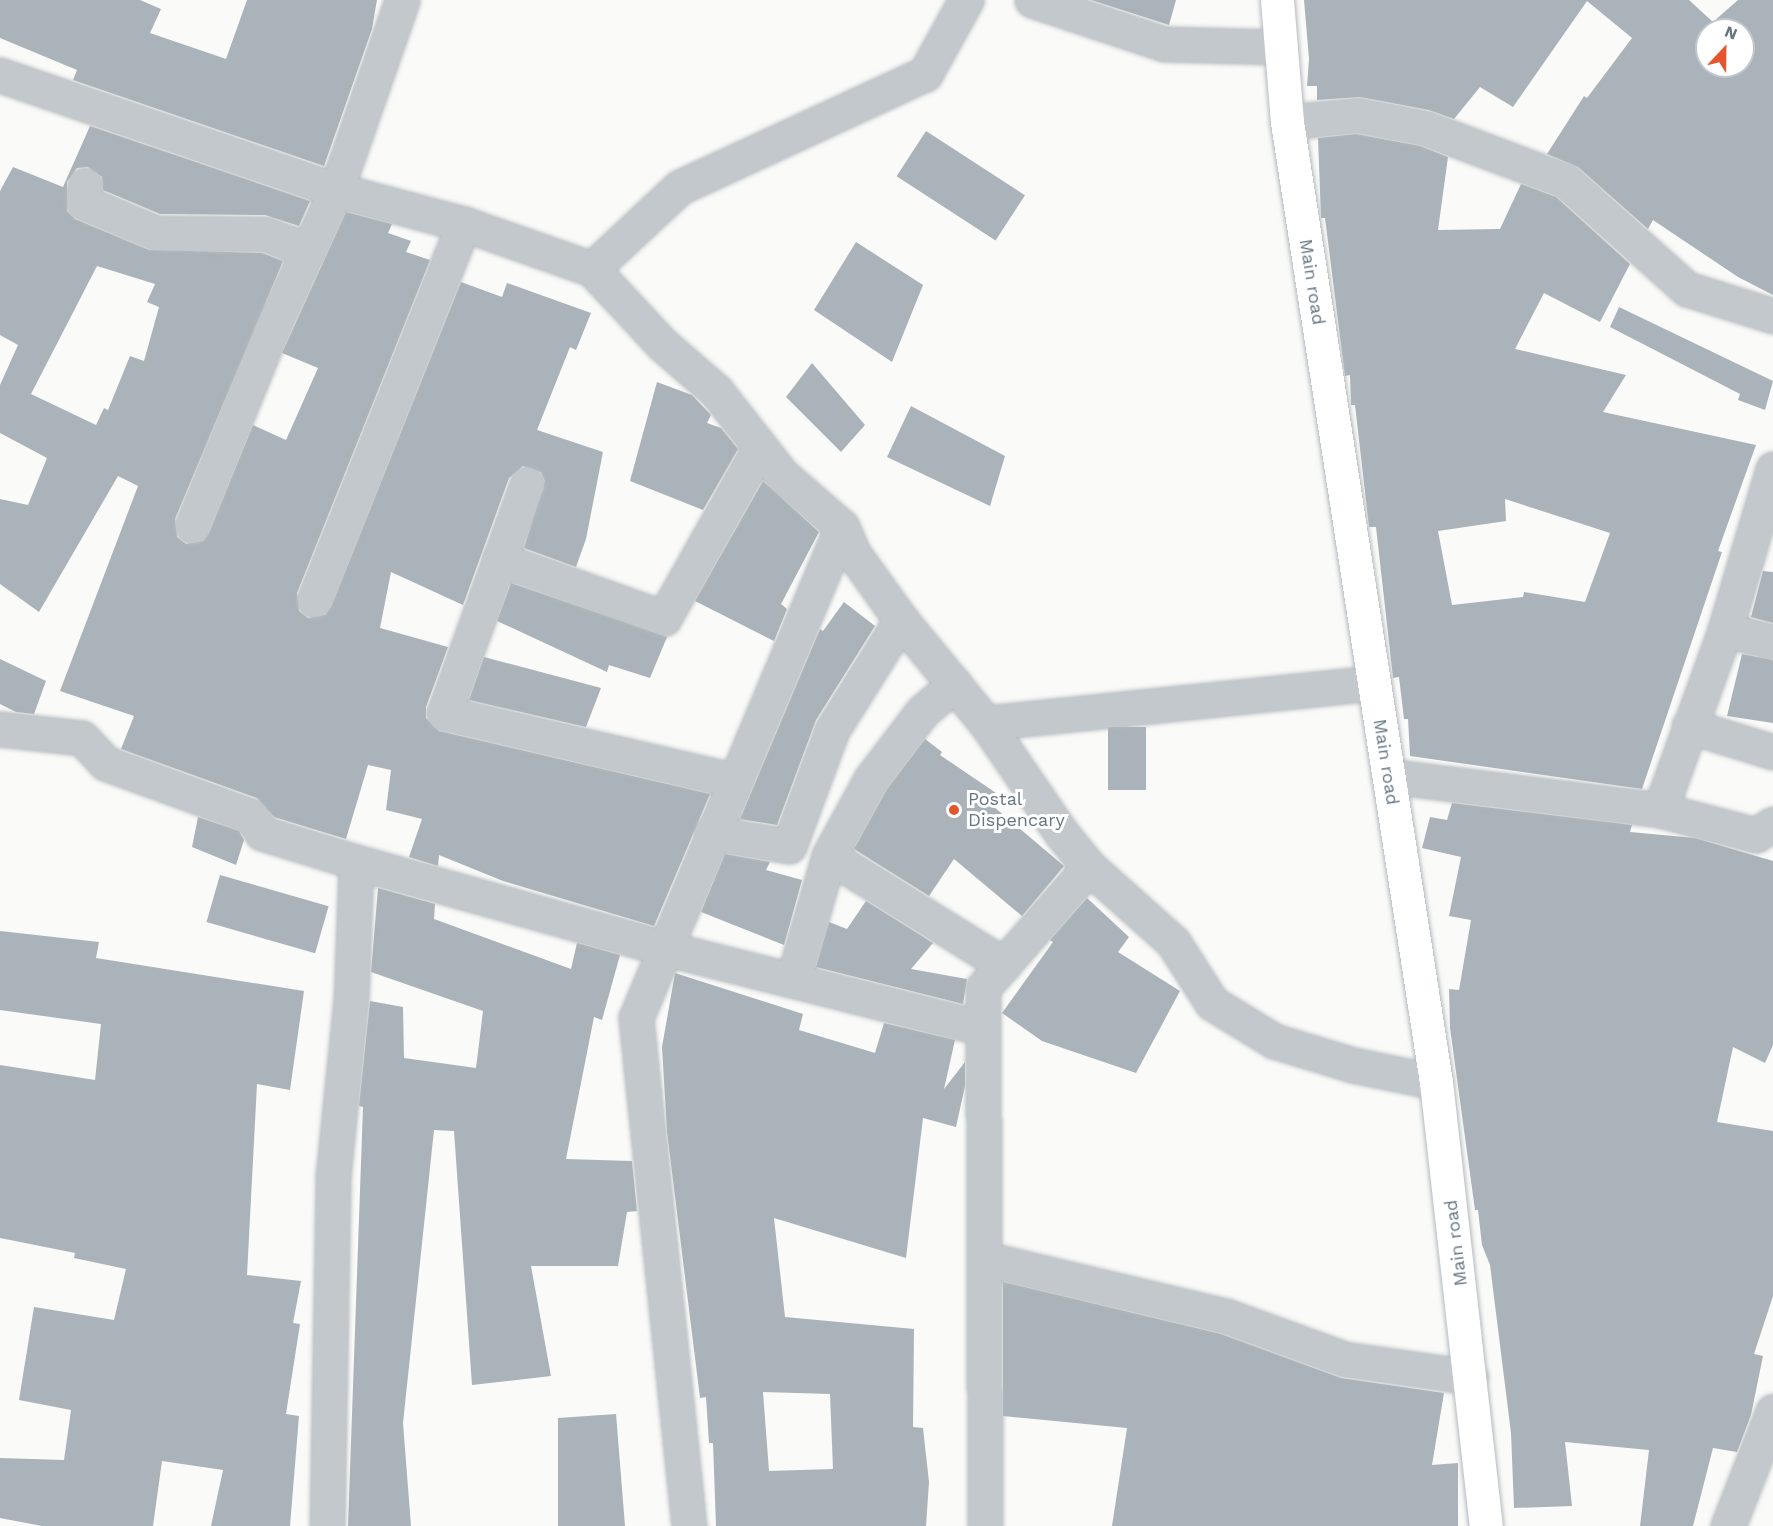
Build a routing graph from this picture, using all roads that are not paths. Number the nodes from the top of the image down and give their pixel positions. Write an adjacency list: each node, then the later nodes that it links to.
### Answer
1 (402, 0): 9 (street)
2 (966, 0): 12 (street)
3 (1032, 0): 5 (street)
4 (1277, 0): 5 (street, Main road)
5 (1281, 46): 7 (street, Main road)
6 (0, 75): 9 (street)
7 (1287, 122): 13 (street); 25 (street, Main road)
8 (85, 184): 11 (street)
9 (336, 190): 10 (street); 11 (street)
10 (464, 224): 12 (street); 21 (street)
11 (308, 250): 17 (street)
12 (592, 269): 14 (street)
13 (1773, 316)
14 (760, 447): 18 (street); 20 (street)
15 (1773, 469): 19 (street)
16 (527, 483): 20 (street)
17 (192, 526)
18 (842, 527): 22 (street); 32 (street)
19 (1762, 539): 23 (street)
20 (499, 559): 32 (street)
21 (314, 600)
22 (901, 620): 26 (street); 35 (street)
23 (1725, 630): 24 (street); 28 (street)
24 (1773, 642)
25 (1374, 683): 27 (street); 31 (street, Main road)
26 (955, 684): 27 (street); 36 (street)
27 (986, 723): 38 (street)
28 (1689, 726): 30 (street); 33 (street)
29 (0, 729): 37 (street)
30 (1773, 752)
31 (1388, 776): 33 (street); 43 (street, Main road)
32 (733, 780): 35 (street)
33 (1660, 810): 34 (street)
34 (1773, 824)
35 (711, 833): 39 (street)
36 (829, 856): 40 (street); 41 (street)
37 (356, 862): 39 (street); 47 (street)
38 (1089, 867): 40 (street); 43 (street)
39 (664, 948): 41 (street); 48 (street)
40 (1004, 965): 42 (street)
41 (793, 980): 42 (street)
42 (983, 1028): 44 (street)
43 (1436, 1083): 45 (street, Main road)
44 (986, 1259): 45 (street); 49 (street)
45 (1471, 1377): 50 (street, Main road)
46 (1773, 1411): 51 (street)
47 (327, 1526)
48 (689, 1526)
49 (985, 1526)
50 (1486, 1526)
51 (1728, 1526)

